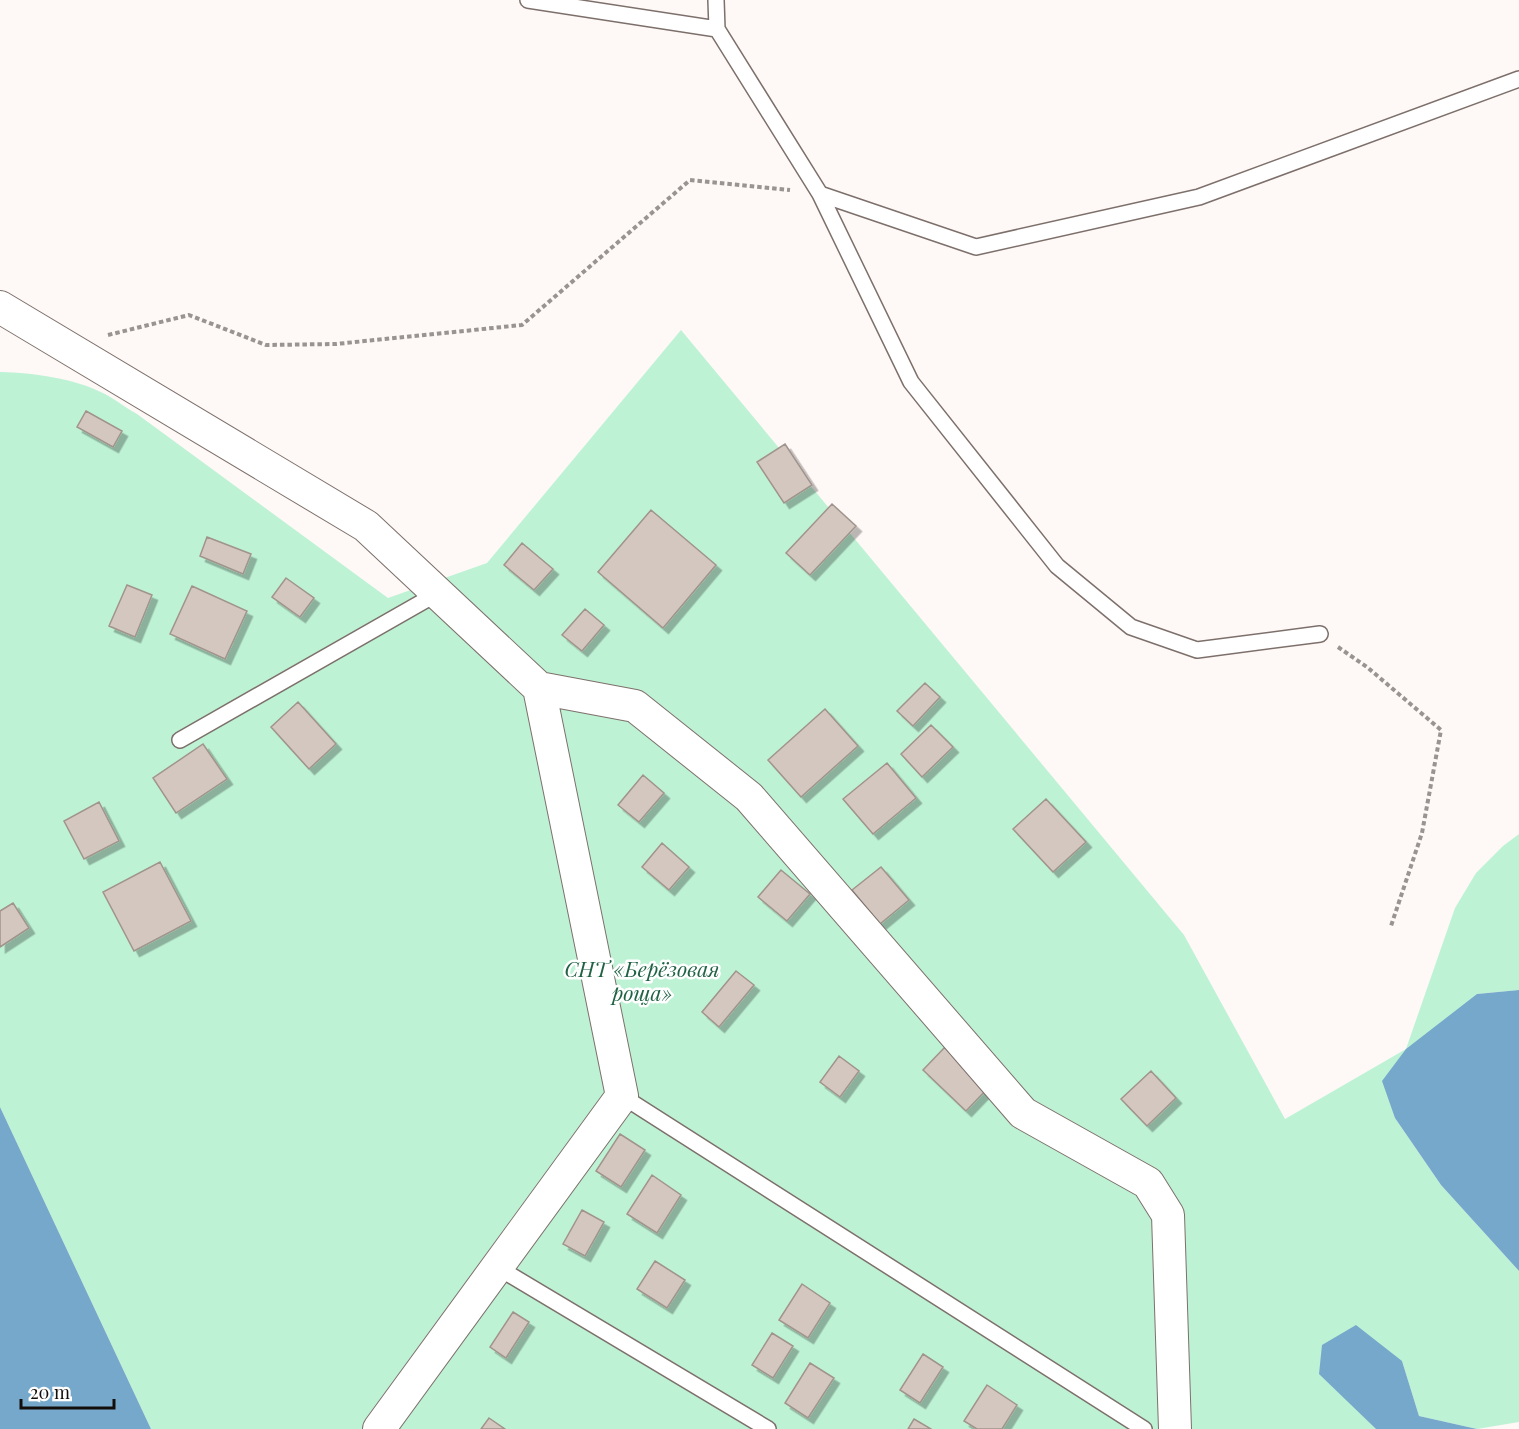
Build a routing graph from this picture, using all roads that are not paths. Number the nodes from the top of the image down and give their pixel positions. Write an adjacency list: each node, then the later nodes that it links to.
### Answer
1 (528, 0): 3 (lane)
2 (716, 0): 3 (lane)
3 (717, 29): 5 (lane)
4 (1519, 79): 5 (lane)
5 (820, 194): 8 (lane)
6 (0, 307): 7 (street)
7 (438, 593): 9 (street); 10 (lane)
8 (1320, 634)
9 (539, 688): 11 (street); 16 (street)
10 (180, 740)
11 (622, 1095): 12 (street); 15 (lane)
12 (497, 1267): 13 (street); 14 (lane)
13 (379, 1429)
14 (768, 1429)
15 (1144, 1429)
16 (1175, 1429)

